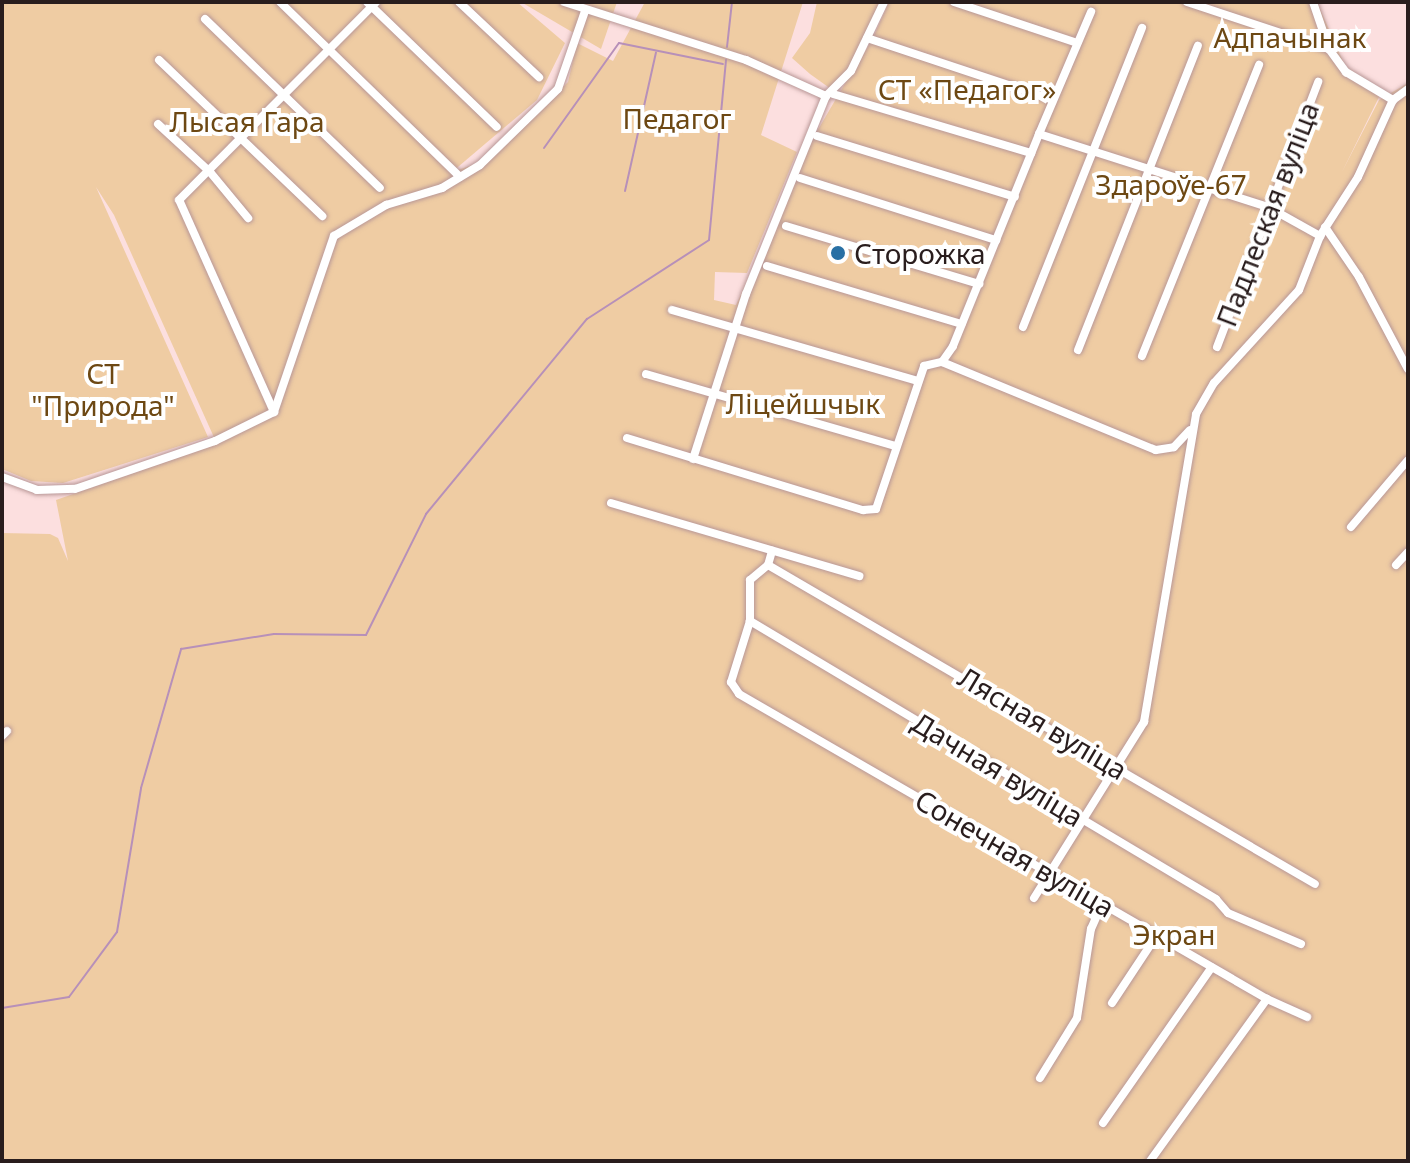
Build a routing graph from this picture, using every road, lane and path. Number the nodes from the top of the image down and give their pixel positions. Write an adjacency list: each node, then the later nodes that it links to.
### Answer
1 (280, 2): 17 (street)
2 (459, 2): 20 (street)
3 (564, 2): 9 (street)
4 (884, 2): 13 (street)
5 (954, 2): 14 (street)
6 (1187, 2): 16 (street)
7 (372, 3): 17 (street); 28 (street)
8 (1311, 3): 16 (street)
9 (585, 11): 24 (street); 36 (street)
10 (1091, 12): 14 (street)
11 (205, 19): 23 (street)
12 (1142, 28): 33 (street)
13 (867, 38): 24 (street); 25 (street)
14 (1077, 43): 25 (street)
15 (1198, 46): 34 (street)
16 (1329, 49): 26 (street)
17 (328, 51): 23 (street); 36 (street)
18 (159, 60): 31 (street)
19 (1259, 65): 39 (street)
20 (539, 77)
21 (1318, 82): 41 (street, Падлеская вуліца)
22 (1408, 89): 26 (street)
23 (285, 95): 31 (street); 38 (street)
24 (829, 95): 32 (street); 53 (street)
25 (1053, 100): 29 (street)
26 (1393, 100): 45 (street)
27 (158, 124): 35 (street)
28 (497, 127)
29 (1039, 134): 32 (street); 33 (street)
30 (817, 136): 40 (street)
31 (241, 141): 35 (street); 42 (street)
32 (1031, 153): 40 (street)
33 (1092, 153): 34 (street); 52 (street)
34 (1150, 170): 39 (street); 55 (street)
35 (210, 172): 43 (street); 62 (street)
36 (460, 177): 62 (street)
37 (800, 178): 47 (street)
38 (380, 188)
39 (1208, 188): 41 (street); 56 (street)
40 (1015, 197): 47 (street)
41 (1268, 207): 46 (street); 54 (street, Падлеская вуліца)
42 (322, 216)
43 (248, 218)
44 (786, 226): 49 (street)
45 (1325, 227): 46 (street); 58 (street)
46 (1320, 236): 63 (street)
47 (996, 240): 49 (street)
48 (767, 266): 51 (street)
49 (979, 284): 51 (street)
50 (672, 310): 53 (street)
51 (962, 324): 57 (street)
52 (1023, 327)
53 (737, 328): 60 (street); 61 (street)
54 (1217, 347)
55 (1078, 350)
56 (1142, 356)
57 (942, 362): 60 (street); 63 (street)
58 (1408, 369)
59 (646, 374): 61 (street)
60 (918, 381): 65 (street)
61 (716, 394): 65 (street); 66 (street)
62 (274, 412): 68 (street)
63 (1190, 429): 77 (street)
64 (627, 438): 66 (street)
65 (895, 446): 66 (street)
66 (693, 459)
67 (1408, 460): 70 (street)
68 (2, 477)
69 (611, 503): 71 (street)
70 (1351, 527)
71 (772, 551): 73 (street); 75 (street)
72 (1408, 552): 74 (street)
73 (768, 565): 76 (street); 77 (street, Лясная вуліца)
74 (1396, 565)
75 (859, 576)
76 (750, 621): 78 (street, Дачная вуліца); 79 (street, Сонечная вуліца)
77 (1116, 767): 78 (street); 80 (street, Лясная вуліца)
78 (1083, 819): 79 (street); 84 (street, Дачная вуліца)
79 (1050, 875): 81 (street); 82 (street, Сонечная вуліца)
80 (1315, 884)
81 (1034, 898)
82 (1102, 904): 83 (street, Сонечная вуліца); 89 (street)
83 (1157, 935): 85 (street, Сонечная вуліца); 87 (street)
84 (1301, 944)
85 (1212, 967): 86 (street, Сонечная вуліца); 90 (street)
86 (1267, 999): 88 (street, Сонечная вуліца); 91 (street)
87 (1112, 1003)
88 (1307, 1017)
89 (1040, 1078)
90 (1103, 1123)
91 (1150, 1161)

